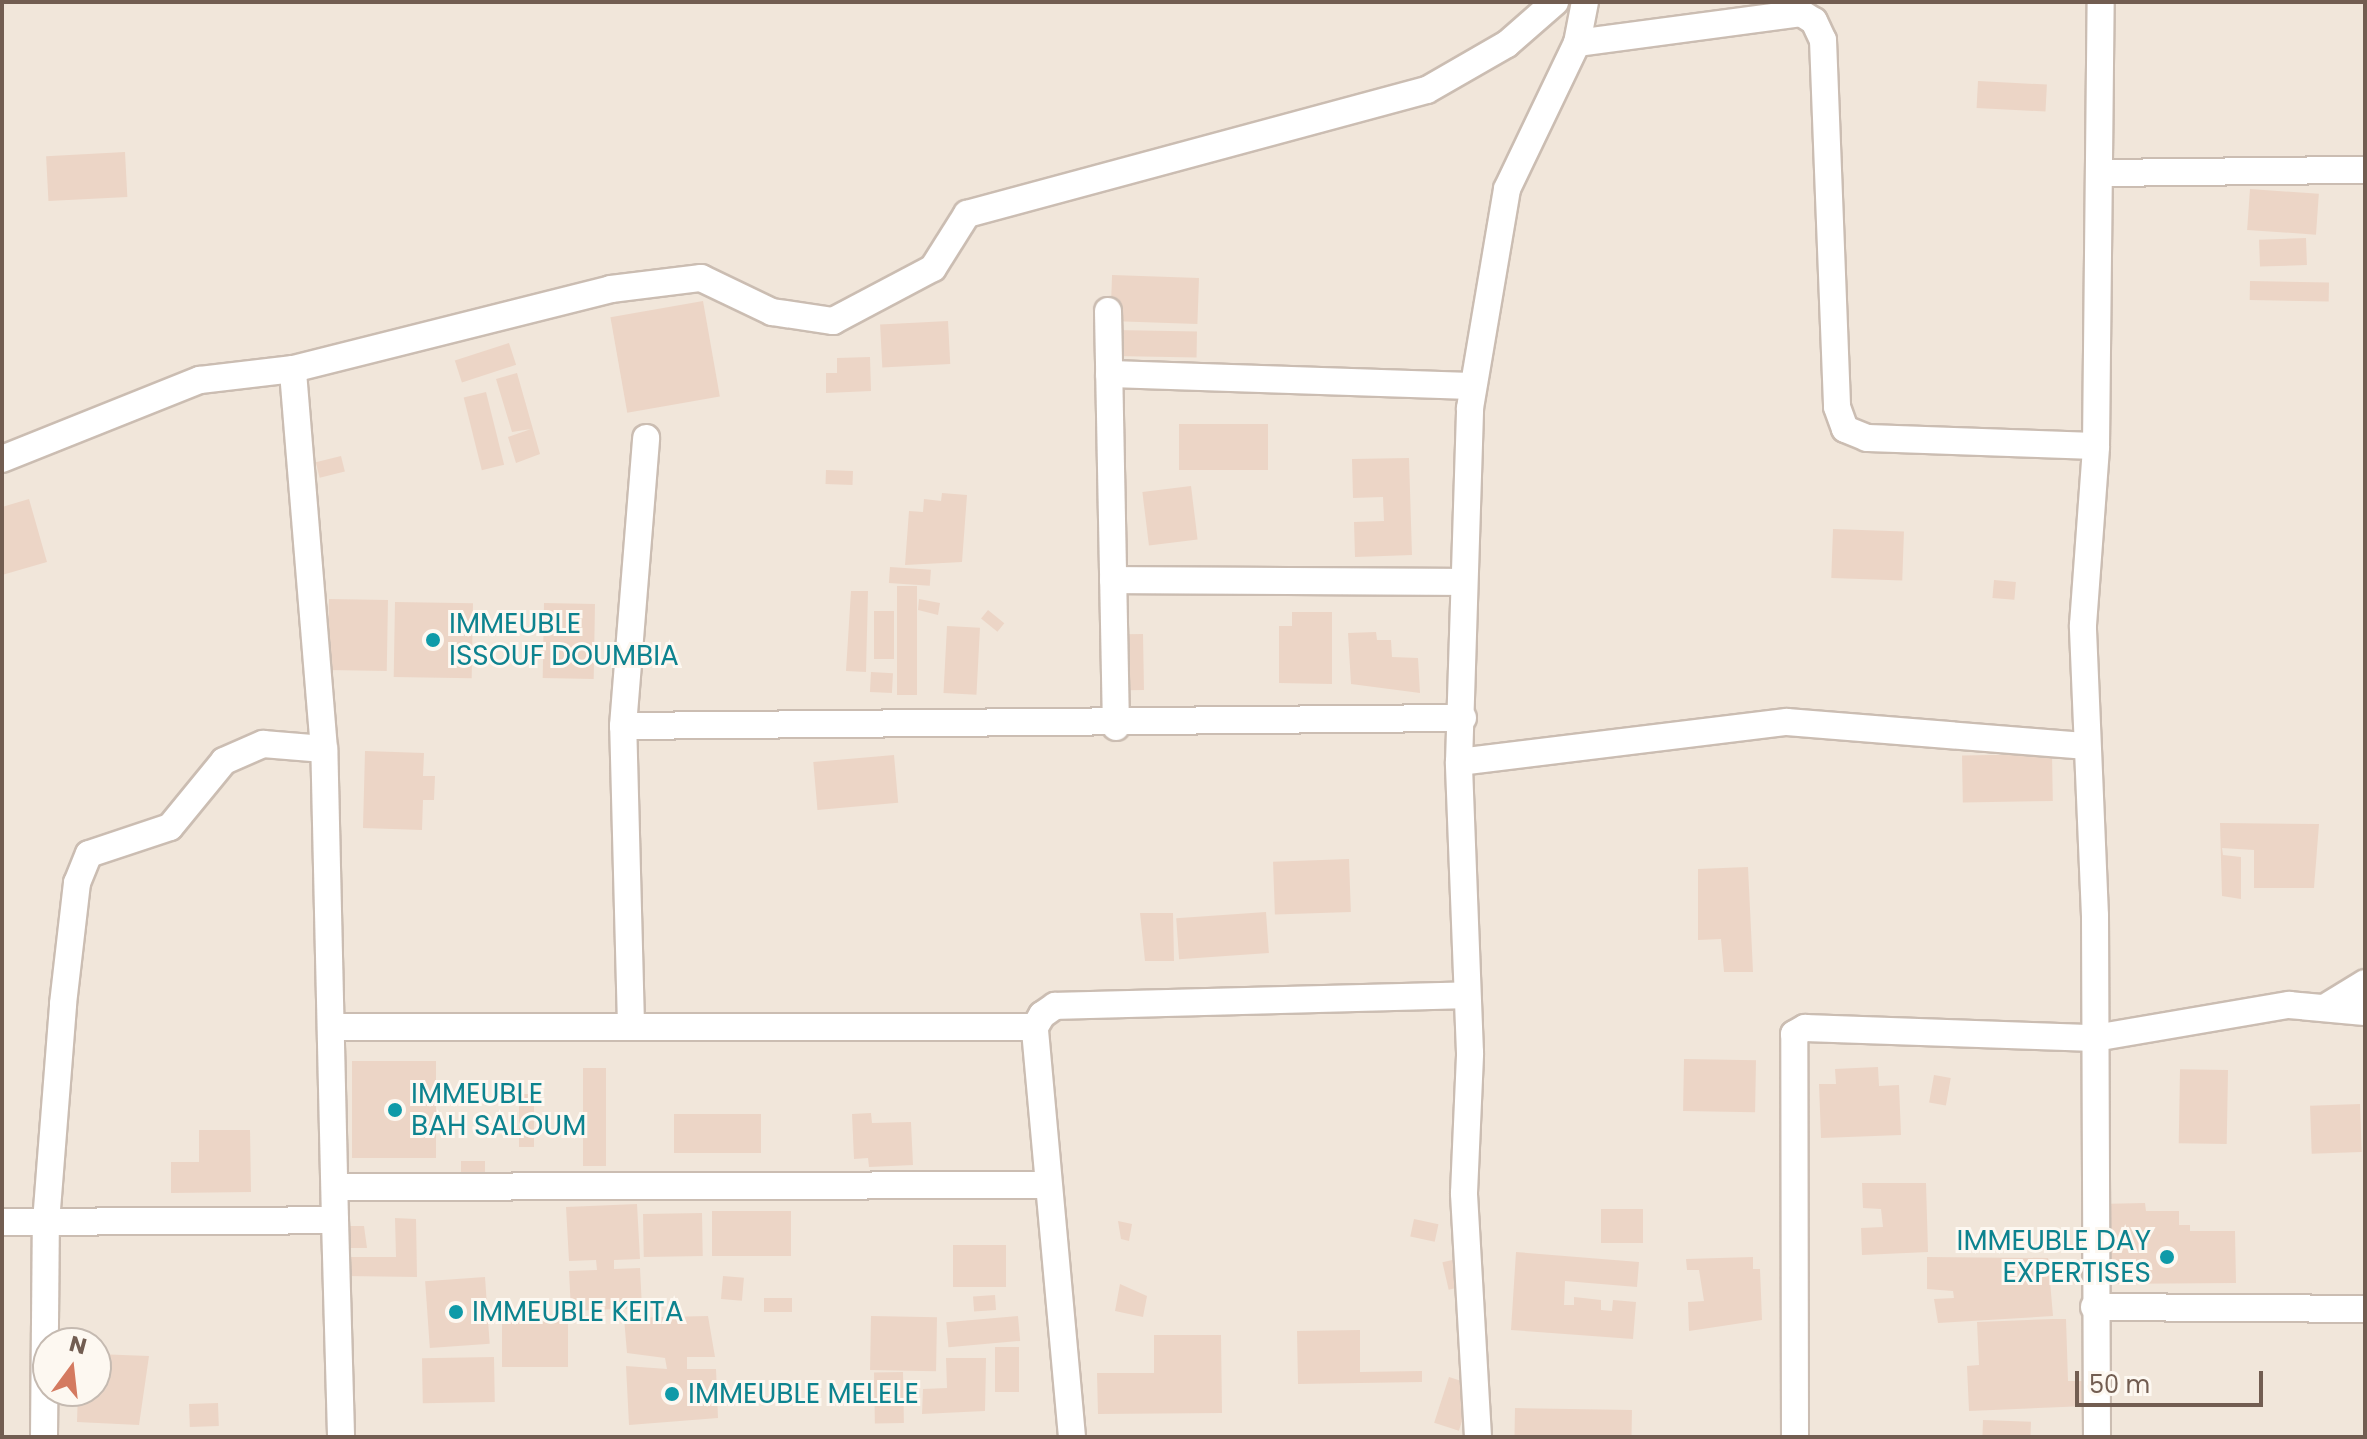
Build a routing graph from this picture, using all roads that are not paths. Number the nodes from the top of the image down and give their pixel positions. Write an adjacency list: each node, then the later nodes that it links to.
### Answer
1 (1555, 2): 8 (street)
2 (1585, 2): 4 (street)
3 (2101, 2): 6 (street)
4 (1577, 43): 10 (street); 12 (street)
5 (2365, 170): 6 (street)
6 (2103, 173): 12 (street)
7 (1108, 311): 9 (street)
8 (293, 369): 13 (street); 20 (street)
9 (1109, 374): 10 (street); 14 (street)
10 (1473, 386): 15 (street)
11 (646, 438): 17 (street)
12 (2096, 446): 19 (street)
13 (2, 459)
14 (1113, 580): 15 (street); 18 (street)
15 (1461, 582): 16 (street)
16 (1463, 718): 18 (street); 21 (street)
17 (623, 726): 18 (street); 26 (street)
18 (1116, 727)
19 (2084, 746): 21 (street); 29 (street)
20 (324, 749): 27 (street); 34 (street)
21 (1459, 762): 23 (street)
22 (2365, 983): 24 (street)
23 (1467, 995): 28 (street); 40 (street)
24 (2329, 1005): 25 (street); 29 (street)
25 (2365, 1012)
26 (631, 1025): 27 (street); 28 (street)
27 (335, 1027): 31 (street)
28 (1035, 1027): 30 (street)
29 (2095, 1038): 35 (street); 41 (street)
30 (1047, 1185): 31 (street); 39 (street)
31 (335, 1187): 32 (street)
32 (335, 1220): 34 (street); 38 (street)
33 (2, 1222): 34 (street)
34 (46, 1222): 37 (street)
35 (2094, 1307): 36 (street); 42 (street)
36 (2365, 1309)
37 (44, 1437)
38 (341, 1437)
39 (1072, 1437)
40 (1478, 1437)
41 (1795, 1437)
42 (2097, 1437)

